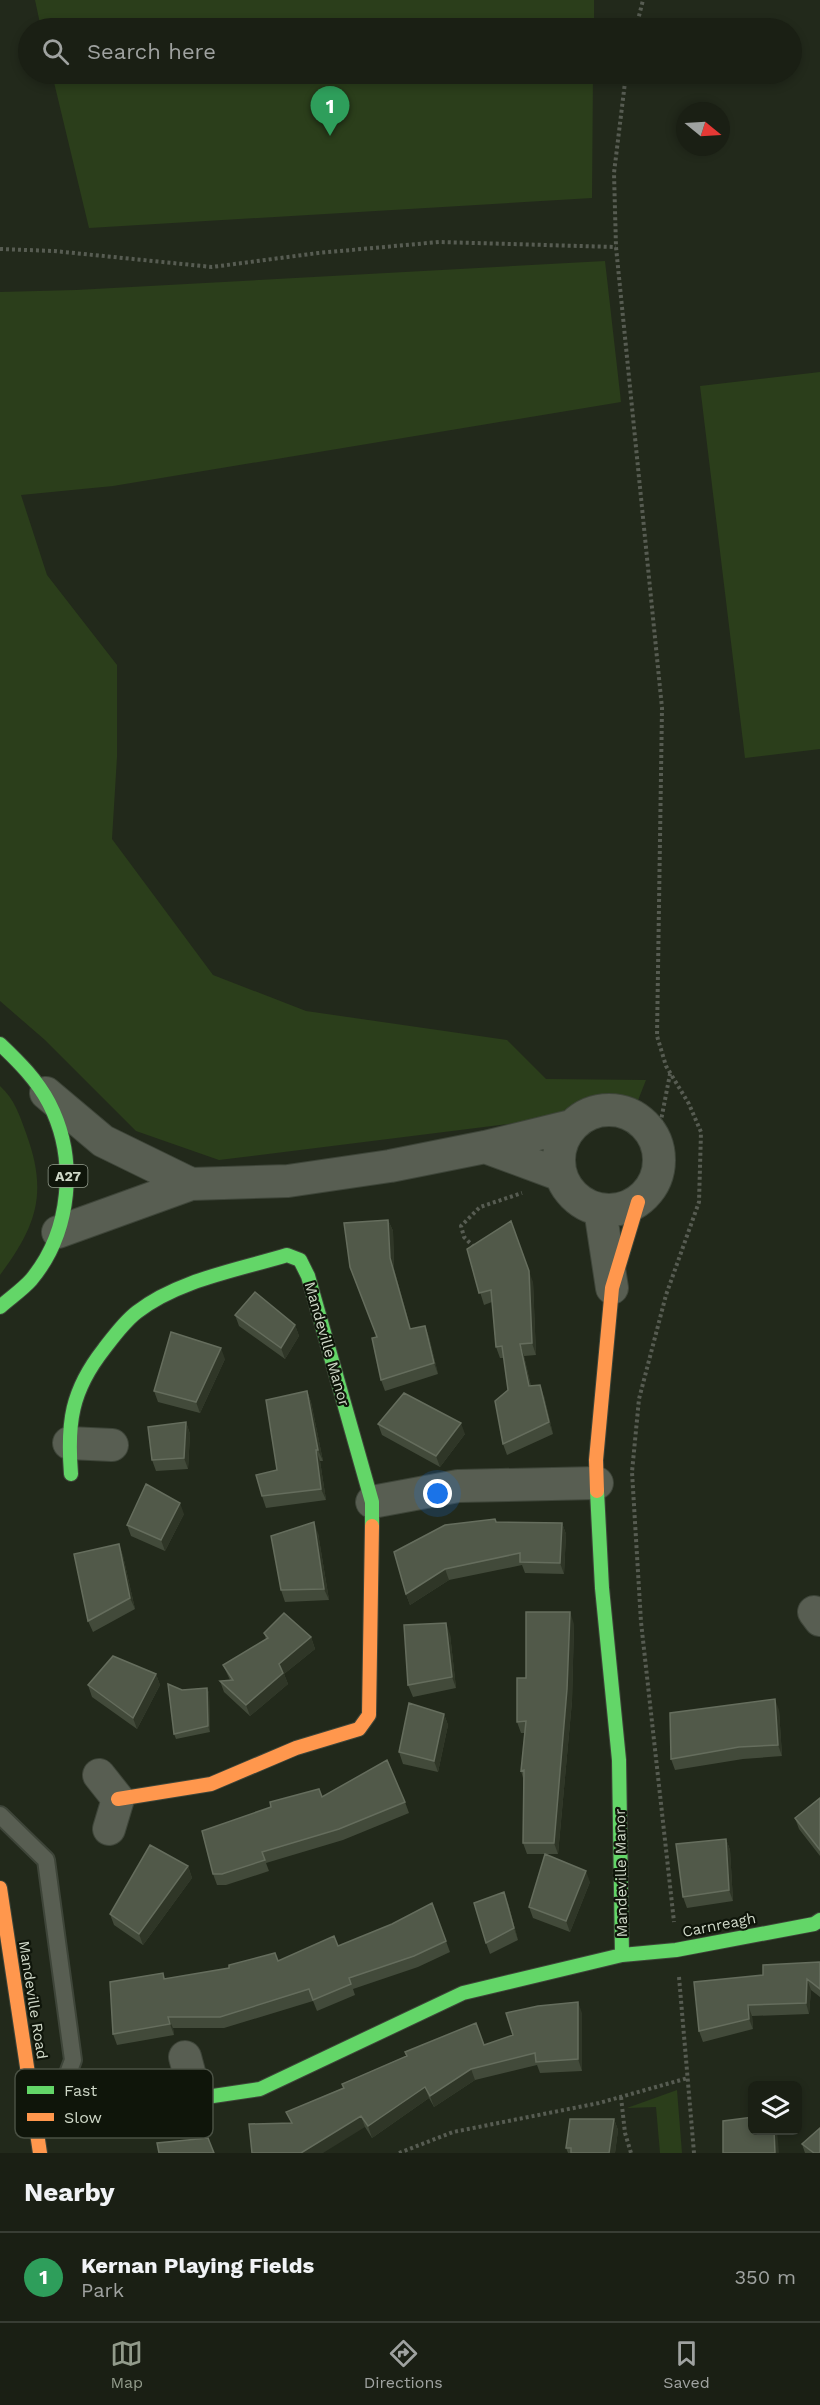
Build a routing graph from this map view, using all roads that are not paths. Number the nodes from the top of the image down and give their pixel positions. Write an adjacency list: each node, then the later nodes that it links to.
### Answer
1 (0, 1044): 2 (street, A27)
2 (46, 1093): 6 (street); 9 (street, A27)
3 (571, 1126): 4 (street); 5 (street); 7 (street, Mandeville Manor)
4 (485, 1147): 5 (street); 6 (street)
5 (547, 1170): 8 (street)
6 (191, 1184): 9 (street)
7 (638, 1202): 8 (street); 10 (street, Mandeville Manor)
8 (600, 1209): 10 (street, Mandeville Manor)
9 (58, 1232): 11 (street, A27)
10 (612, 1288): 15 (street, Mandeville Manor)
11 (1, 1308)
12 (69, 1443): 13 (street); 14 (street, Mandeville Manor); 16 (street, Mandeville Manor)
13 (112, 1445)
14 (71, 1474)
15 (597, 1483): 16 (street); 21 (street, Mandeville Manor)
16 (372, 1502): 17 (street, Mandeville Manor)
17 (108, 1801)
18 (0, 1815): 24 (lane)
19 (0, 1887): 23 (street, Mandeville Road)
20 (820, 1920): 21 (street, Carnreagh)
21 (622, 1955): 26 (street, Mandeville Manor)
22 (185, 2057): 25 (street)
23 (27, 2069)
24 (70, 2069)
25 (188, 2069)
26 (213, 2096)
27 (37, 2138): 28 (street, Mandeville Road)
28 (40, 2153)

